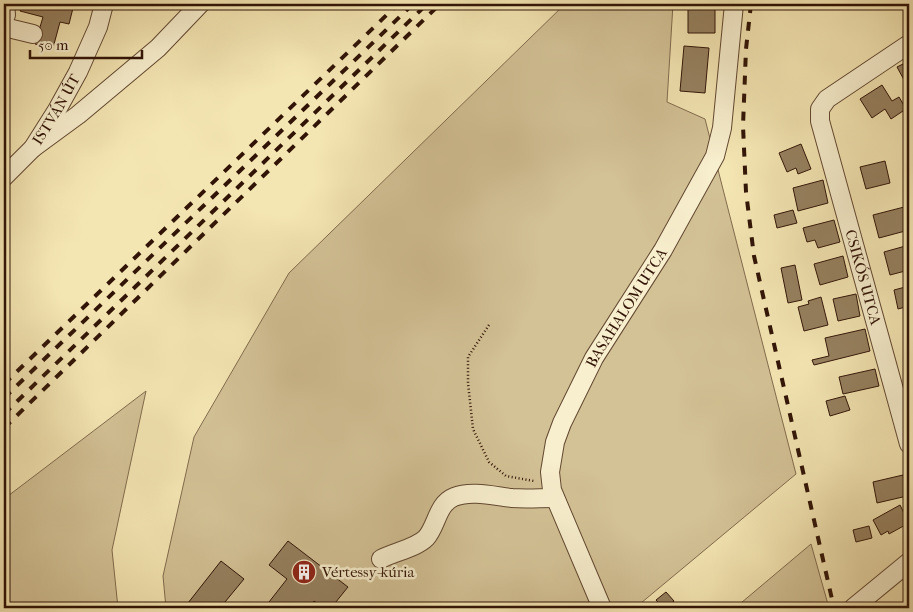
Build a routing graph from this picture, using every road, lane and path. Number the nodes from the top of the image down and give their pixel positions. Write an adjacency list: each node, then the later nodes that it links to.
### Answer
1 (5, 4): 5 (street)
2 (104, 4): 7 (street, ISTVÁN ÚT)
3 (200, 4): 7 (street)
4 (734, 4): 11 (street, BASAHALOM UTCA)
5 (4, 19)
6 (909, 44): 10 (street, CSIKÓS UTCA)
7 (33, 148): 8 (street, ISTVÁN ÚT)
8 (4, 177)
9 (489, 325): 11 (path)
10 (909, 444)
11 (552, 490): 12 (street); 15 (street, BASAHALOM UTCA)
12 (381, 559)
13 (909, 562): 14 (street)
14 (859, 606)
15 (602, 608)

